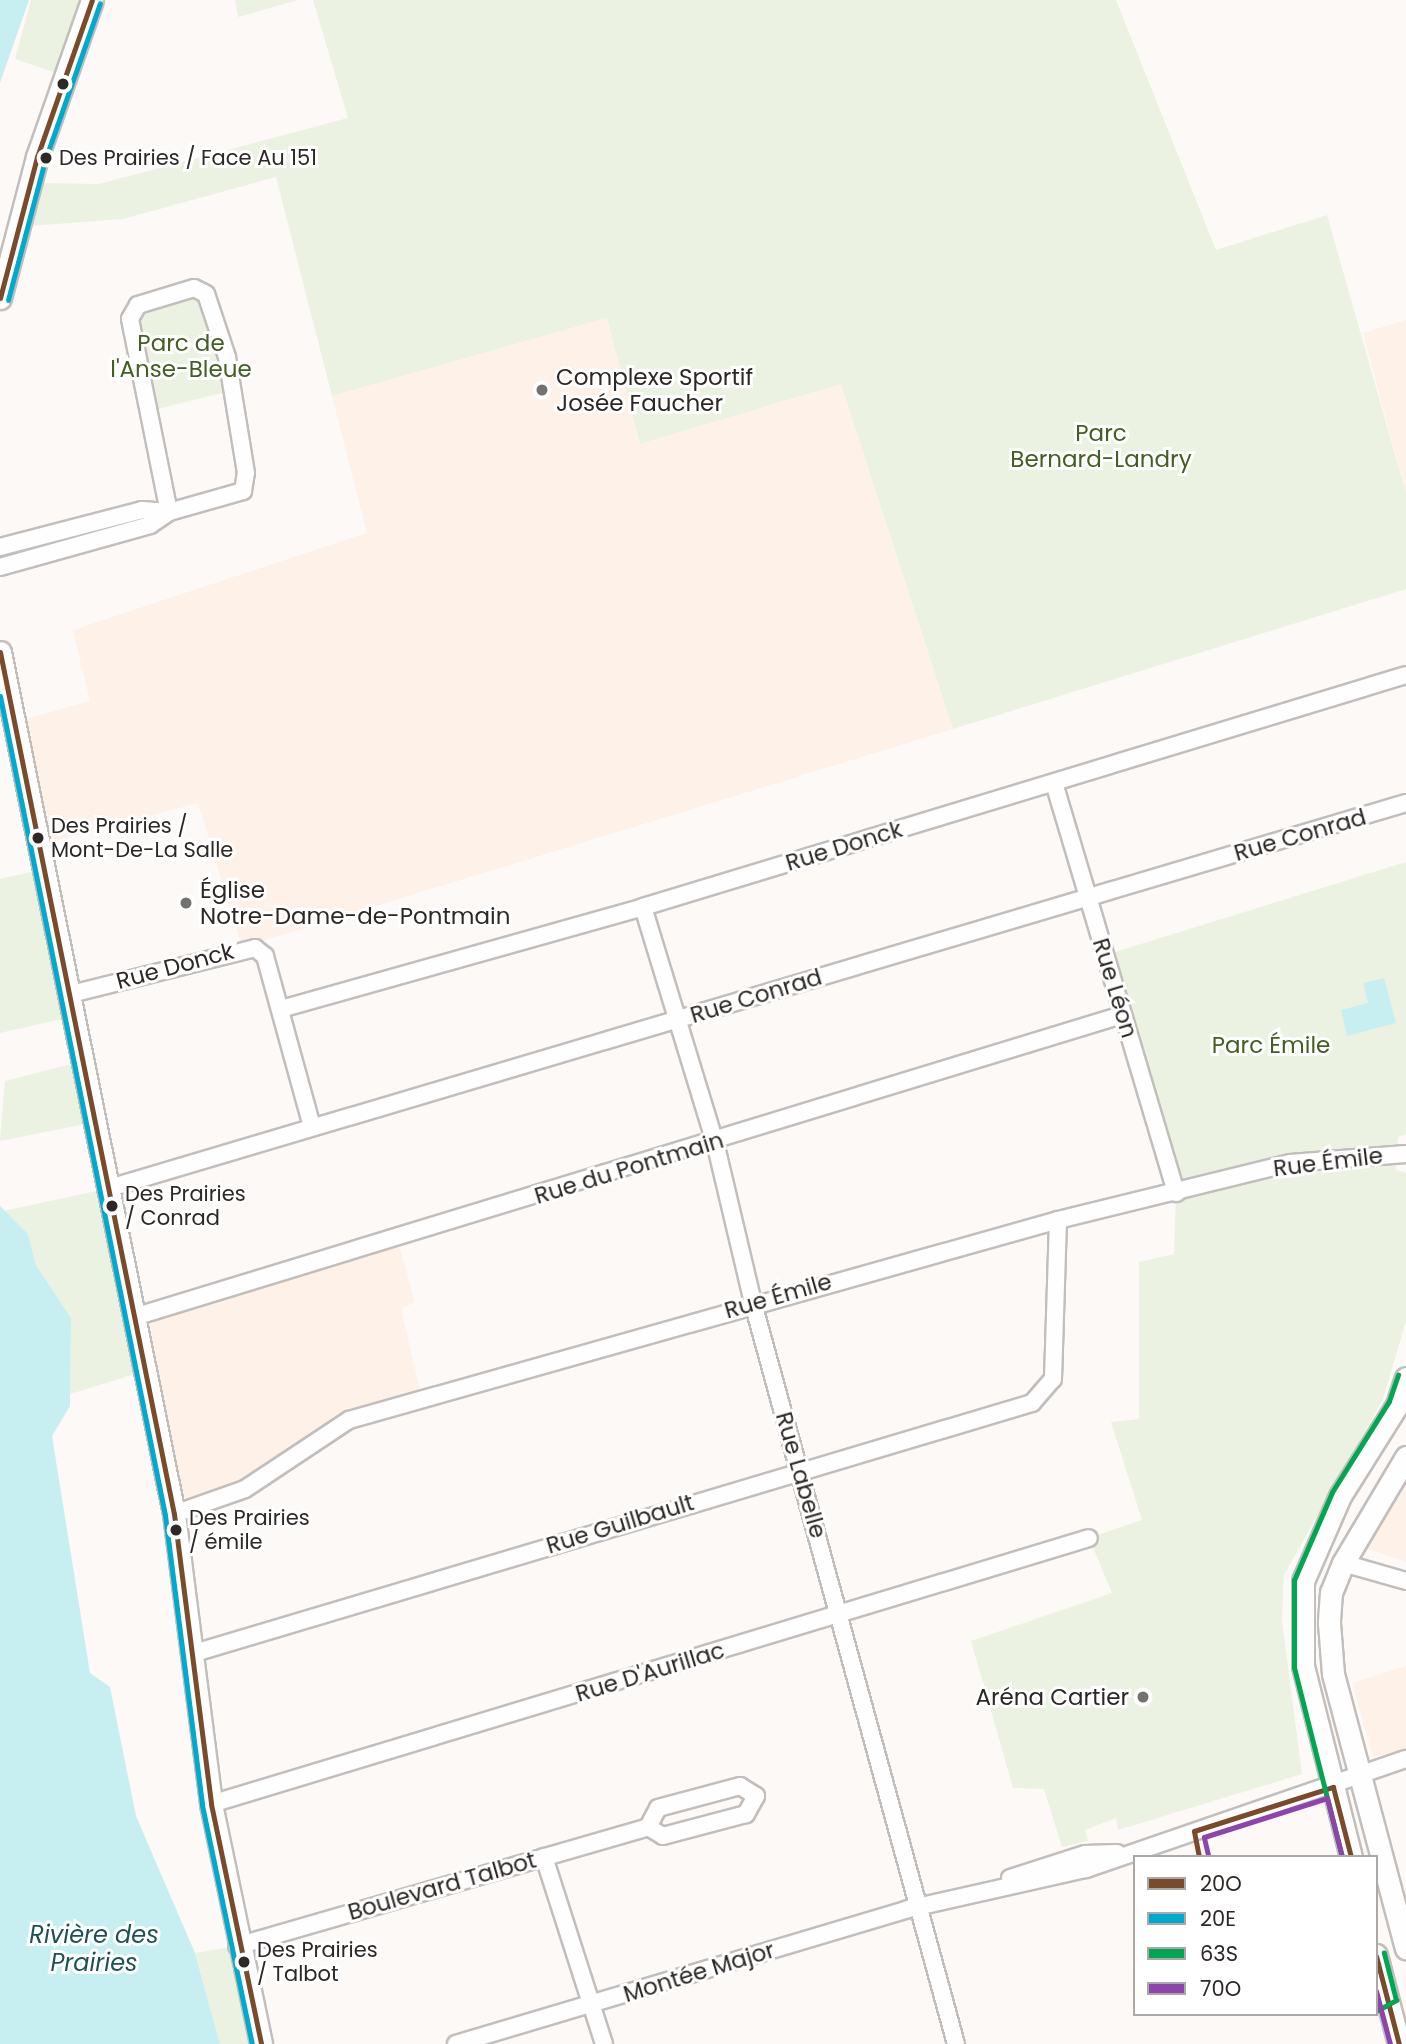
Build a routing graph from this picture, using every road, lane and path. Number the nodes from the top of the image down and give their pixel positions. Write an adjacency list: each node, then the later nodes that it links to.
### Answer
1 (92, 0): 2 (street)
2 (0, 298)
3 (169, 512): 3 (street); 4 (street); 5 (street)
4 (0, 547)
5 (0, 567)
6 (0, 652): 12 (street)
7 (1406, 675): 8 (street, Rue Donck)
8 (1054, 783): 10 (street, Rue Léon); 11 (street, Rue Donck)
9 (1406, 803): 10 (street, Rue Conrad)
10 (1088, 897): 14 (street, Rue Léon); 15 (street, Rue Conrad)
11 (643, 907): 13 (street, Rue Donck); 15 (street, Rue Labelle)
12 (71, 994): 13 (street, Rue Donck); 19 (street)
13 (281, 1009): 16 (street, Rue Donck)
14 (1122, 1015): 17 (street, Rue du Pontmain); 20 (street, Rue Léon)
15 (675, 1020): 16 (street, Rue Conrad); 17 (street, Rue Labelle)
16 (312, 1127): 19 (street, Rue Conrad)
17 (715, 1142): 22 (street, Rue Labelle); 23 (street, Rue du Pontmain)
18 (1406, 1154): 20 (street, Rue Émile)
19 (106, 1189): 23 (street)
20 (1176, 1193): 21 (street, Rue Émile)
21 (1058, 1220): 22 (street, Rue Émile); 26 (street, Rue Guilbault)
22 (752, 1303): 26 (street, Rue Labelle); 27 (street, Rue Émile)
23 (134, 1317): 27 (street)
24 (1406, 1378): 35 (street)
25 (1406, 1457): 29 (street)
26 (799, 1469): 31 (street, Rue Labelle); 32 (street, Rue Guilbault)
27 (174, 1514): 32 (street)
28 (1089, 1538): 31 (street, Rue D'Aurillac)
29 (1343, 1563): 30 (street); 34 (street)
30 (1406, 1581)
31 (842, 1615): 36 (street, Rue D'Aurillac); 41 (street, Rue Labelle)
32 (191, 1654): 36 (street)
33 (1406, 1759): 34 (street, Montée Major)
34 (1361, 1776): 35 (street, Montée Major); 40 (street)
35 (1333, 1787): 38 (street); 41 (street, Montée Major)
36 (211, 1804): 42 (street)
37 (648, 1827): 37 (street, Boulevard Talbot); 39 (street, Boulevard Talbot)
38 (1350, 1855)
39 (544, 1857): 42 (street, Boulevard Talbot); 45 (street)
40 (1400, 1899): 43 (street)
41 (919, 1907): 45 (street, Montée Major); 49 (street, Rue Labelle)
42 (237, 1946): 46 (street)
43 (1406, 1948)
44 (1378, 1963): 50 (street)
45 (590, 2005): 47 (street, Montée Major); 48 (street)
46 (261, 2044)
47 (456, 2044)
48 (604, 2044)
49 (956, 2044)
50 (1399, 2044)

